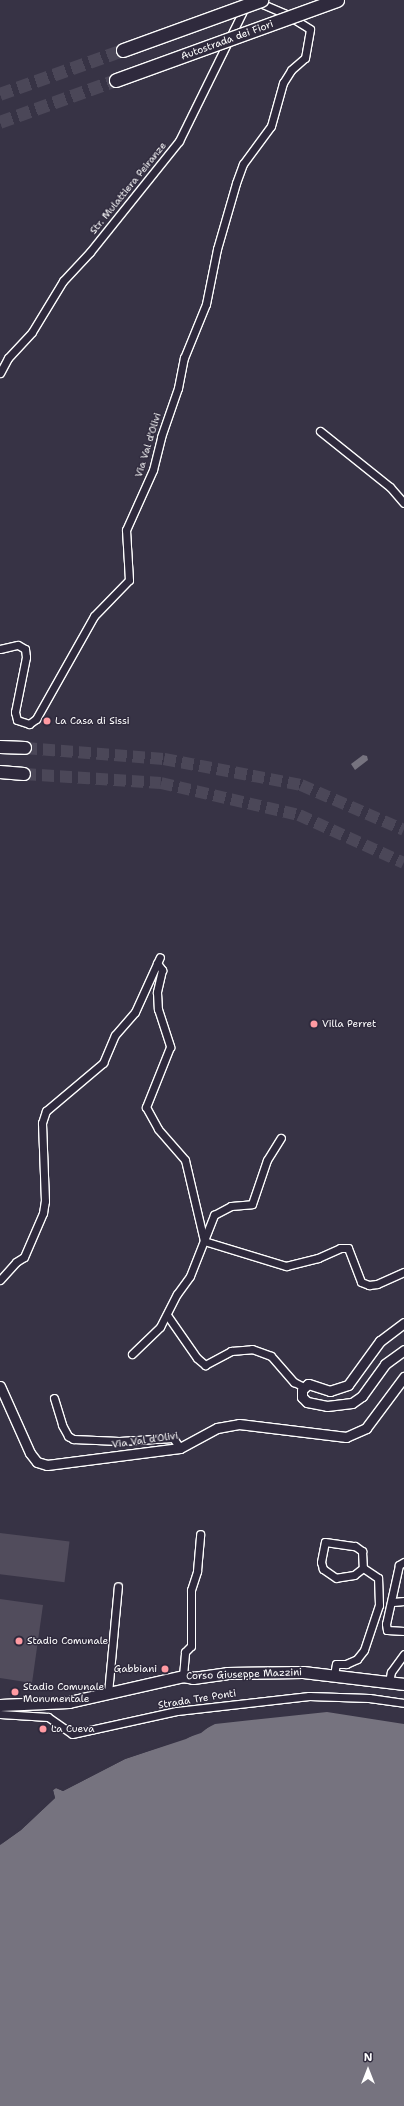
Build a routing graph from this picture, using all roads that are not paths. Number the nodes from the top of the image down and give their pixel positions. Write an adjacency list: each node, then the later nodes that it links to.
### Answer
1 (248, 0): 7 (street, Str. Mulattiera Peiranze)
2 (253, 0): 10 (street, Via Val d'Olivi)
3 (261, 0): 5 (highway, bridge)
4 (337, 0): 6 (highway, Autostrada dei Fiori, bridge)
5 (123, 50)
6 (116, 80)
7 (0, 373)
8 (320, 432): 9 (street)
9 (404, 503)
10 (0, 649)
11 (0, 747): 12 (highway)
12 (25, 748)
13 (0, 772): 14 (highway)
14 (24, 774)
15 (281, 1138): 16 (street)
16 (204, 1241): 17 (street); 18 (street); 19 (street)
17 (404, 1272)
18 (0, 1280)
19 (167, 1315): 22 (street); 25 (street)
20 (404, 1323): 25 (street)
21 (404, 1350): 25 (street)
22 (132, 1354)
23 (404, 1377): 27 (street, Via Val d'Olivi)
24 (0, 1386): 27 (street, Via Val d'Olivi)
25 (304, 1387)
26 (54, 1398): 27 (street)
27 (180, 1448)
28 (200, 1534): 37 (street)
29 (404, 1562): 33 (street)
30 (363, 1568): 30 (street); 36 (street)
31 (118, 1586): 40 (street)
32 (404, 1601): 33 (street)
33 (393, 1602): 34 (street)
34 (404, 1631)
35 (404, 1654): 38 (street)
36 (334, 1675): 37 (main road, Corso Giuseppe Mazzini); 38 (main road, Corso Giuseppe Mazzini)
37 (183, 1676): 40 (main road, Corso Giuseppe Mazzini)
38 (389, 1682): 39 (main road, Corso Giuseppe Mazzini)
39 (404, 1684)
40 (108, 1694): 42 (main road, Corso Giuseppe Mazzini)
41 (404, 1704): 43 (street, Strada Tre Ponti)
42 (0, 1705)
43 (0, 1714)

